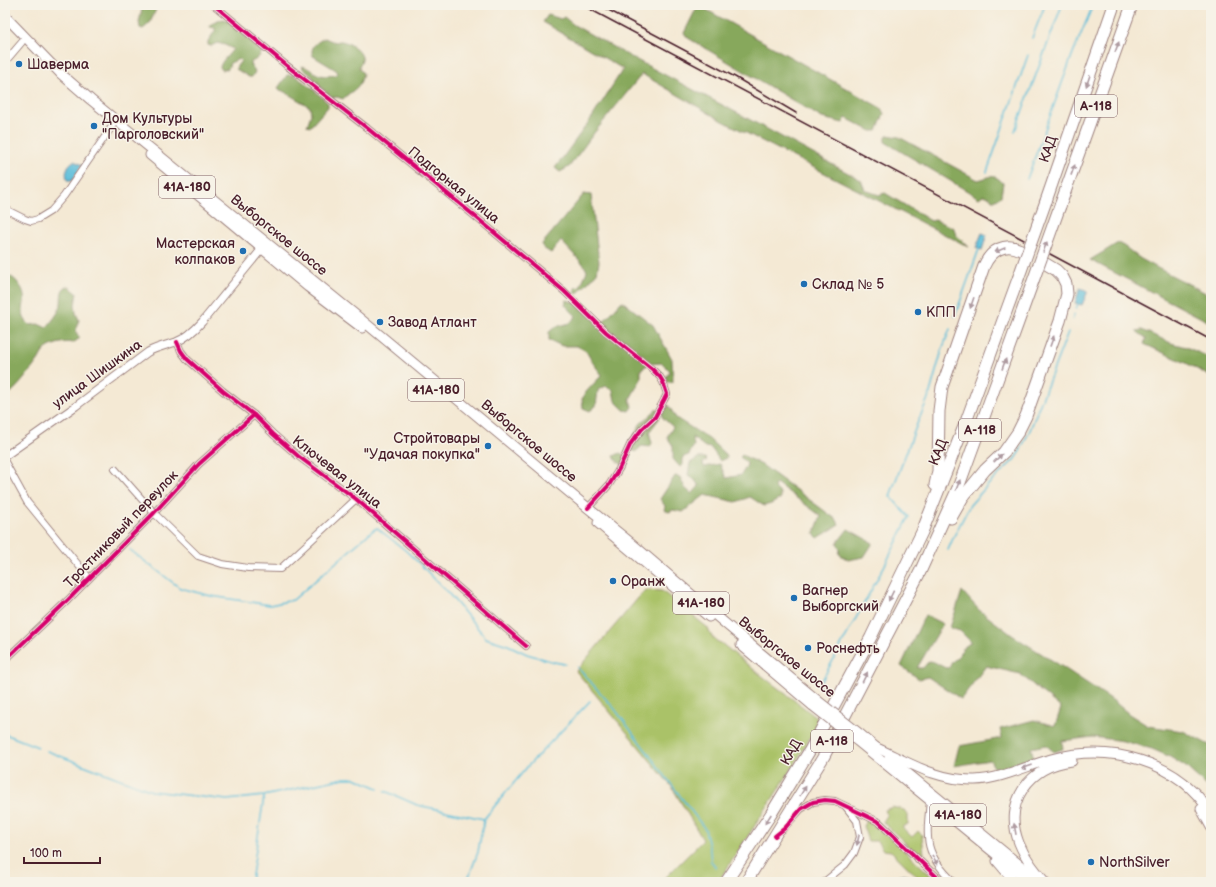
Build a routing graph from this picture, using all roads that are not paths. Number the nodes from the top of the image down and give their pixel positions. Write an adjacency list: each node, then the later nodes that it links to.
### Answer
1 (214, 5): 19 (street, Подгорная улица)
2 (1114, 5): 21 (highway, КАД / А-118, one-way to 21, bridge)
3 (1132, 5): 22 (highway, А-118, one-way to 3, bridge)
4 (5, 16): 10 (main road, Выборгское шоссе / 41А-180)
5 (5, 24): 6 (main road, Выборгское шоссе / 41А-180)
6 (22, 42): 7 (street); 8 (main road, Выборгское шоссе / 41А-180)
7 (5, 62)
8 (113, 125): 9 (street); 10 (main road, Выборгское шоссе / 41А-180)
9 (5, 209)
10 (264, 245): 13 (street, улица Шишкина); 19 (main road, Выборгское шоссе / 41А-180); 26 (main road, Выборгское шоссе / 41А-180)
11 (1022, 250): 21 (highway, one-way to 21)
12 (1046, 264): 22 (highway, one-way to 12)
13 (177, 342): 14 (street, Ключевая улица); 15 (street, улица Шишкина)
14 (254, 415): 18 (street, Ключевая улица); 20 (street, Тростниковый переулок)
15 (5, 456)
16 (5, 462): 23 (street)
17 (115, 469): 20 (street)
18 (356, 498): 20 (street); 24 (street, Ключевая улица)
19 (588, 508): 26 (main road, Выборгское шоссе / 41А-180)
20 (154, 513): 23 (street, Тростниковый переулок)
21 (908, 561): 35 (highway, КАД / А-118, one-way to 35)
22 (920, 572): 33 (highway, А-118, one-way to 22)
23 (89, 578): 25 (street, Тростниковый переулок)
24 (526, 646)
25 (5, 660)
26 (815, 703): 27 (main road, Выборгское шоссе / 41А-180, bridge)
27 (858, 737): 28 (main road, Выборгское шоссе / 41А-180); 29 (main road, Выборгское шоссе / 41А-180)
28 (875, 746): 31 (main road, one-way to 28); 42 (main road, Выборгское шоссе / 41А-180)
29 (930, 801): 34 (main road, Выборгское шоссе / 41А-180); 39 (street, one-way to 39)
30 (844, 806): 33 (street); 37 (street, one-way to 37); 38 (street)
31 (1211, 814)
32 (1211, 827): 43 (main road, one-way to 32)
33 (775, 836): 36 (highway, А-118)
34 (977, 839): 40 (main road); 41 (main road, Выборгское шоссе / 41А-180)
35 (726, 882)
36 (746, 882)
37 (824, 882)
38 (942, 882)
39 (954, 882)
40 (1015, 882)
41 (1030, 882)
42 (1041, 882)
43 (1045, 882)

